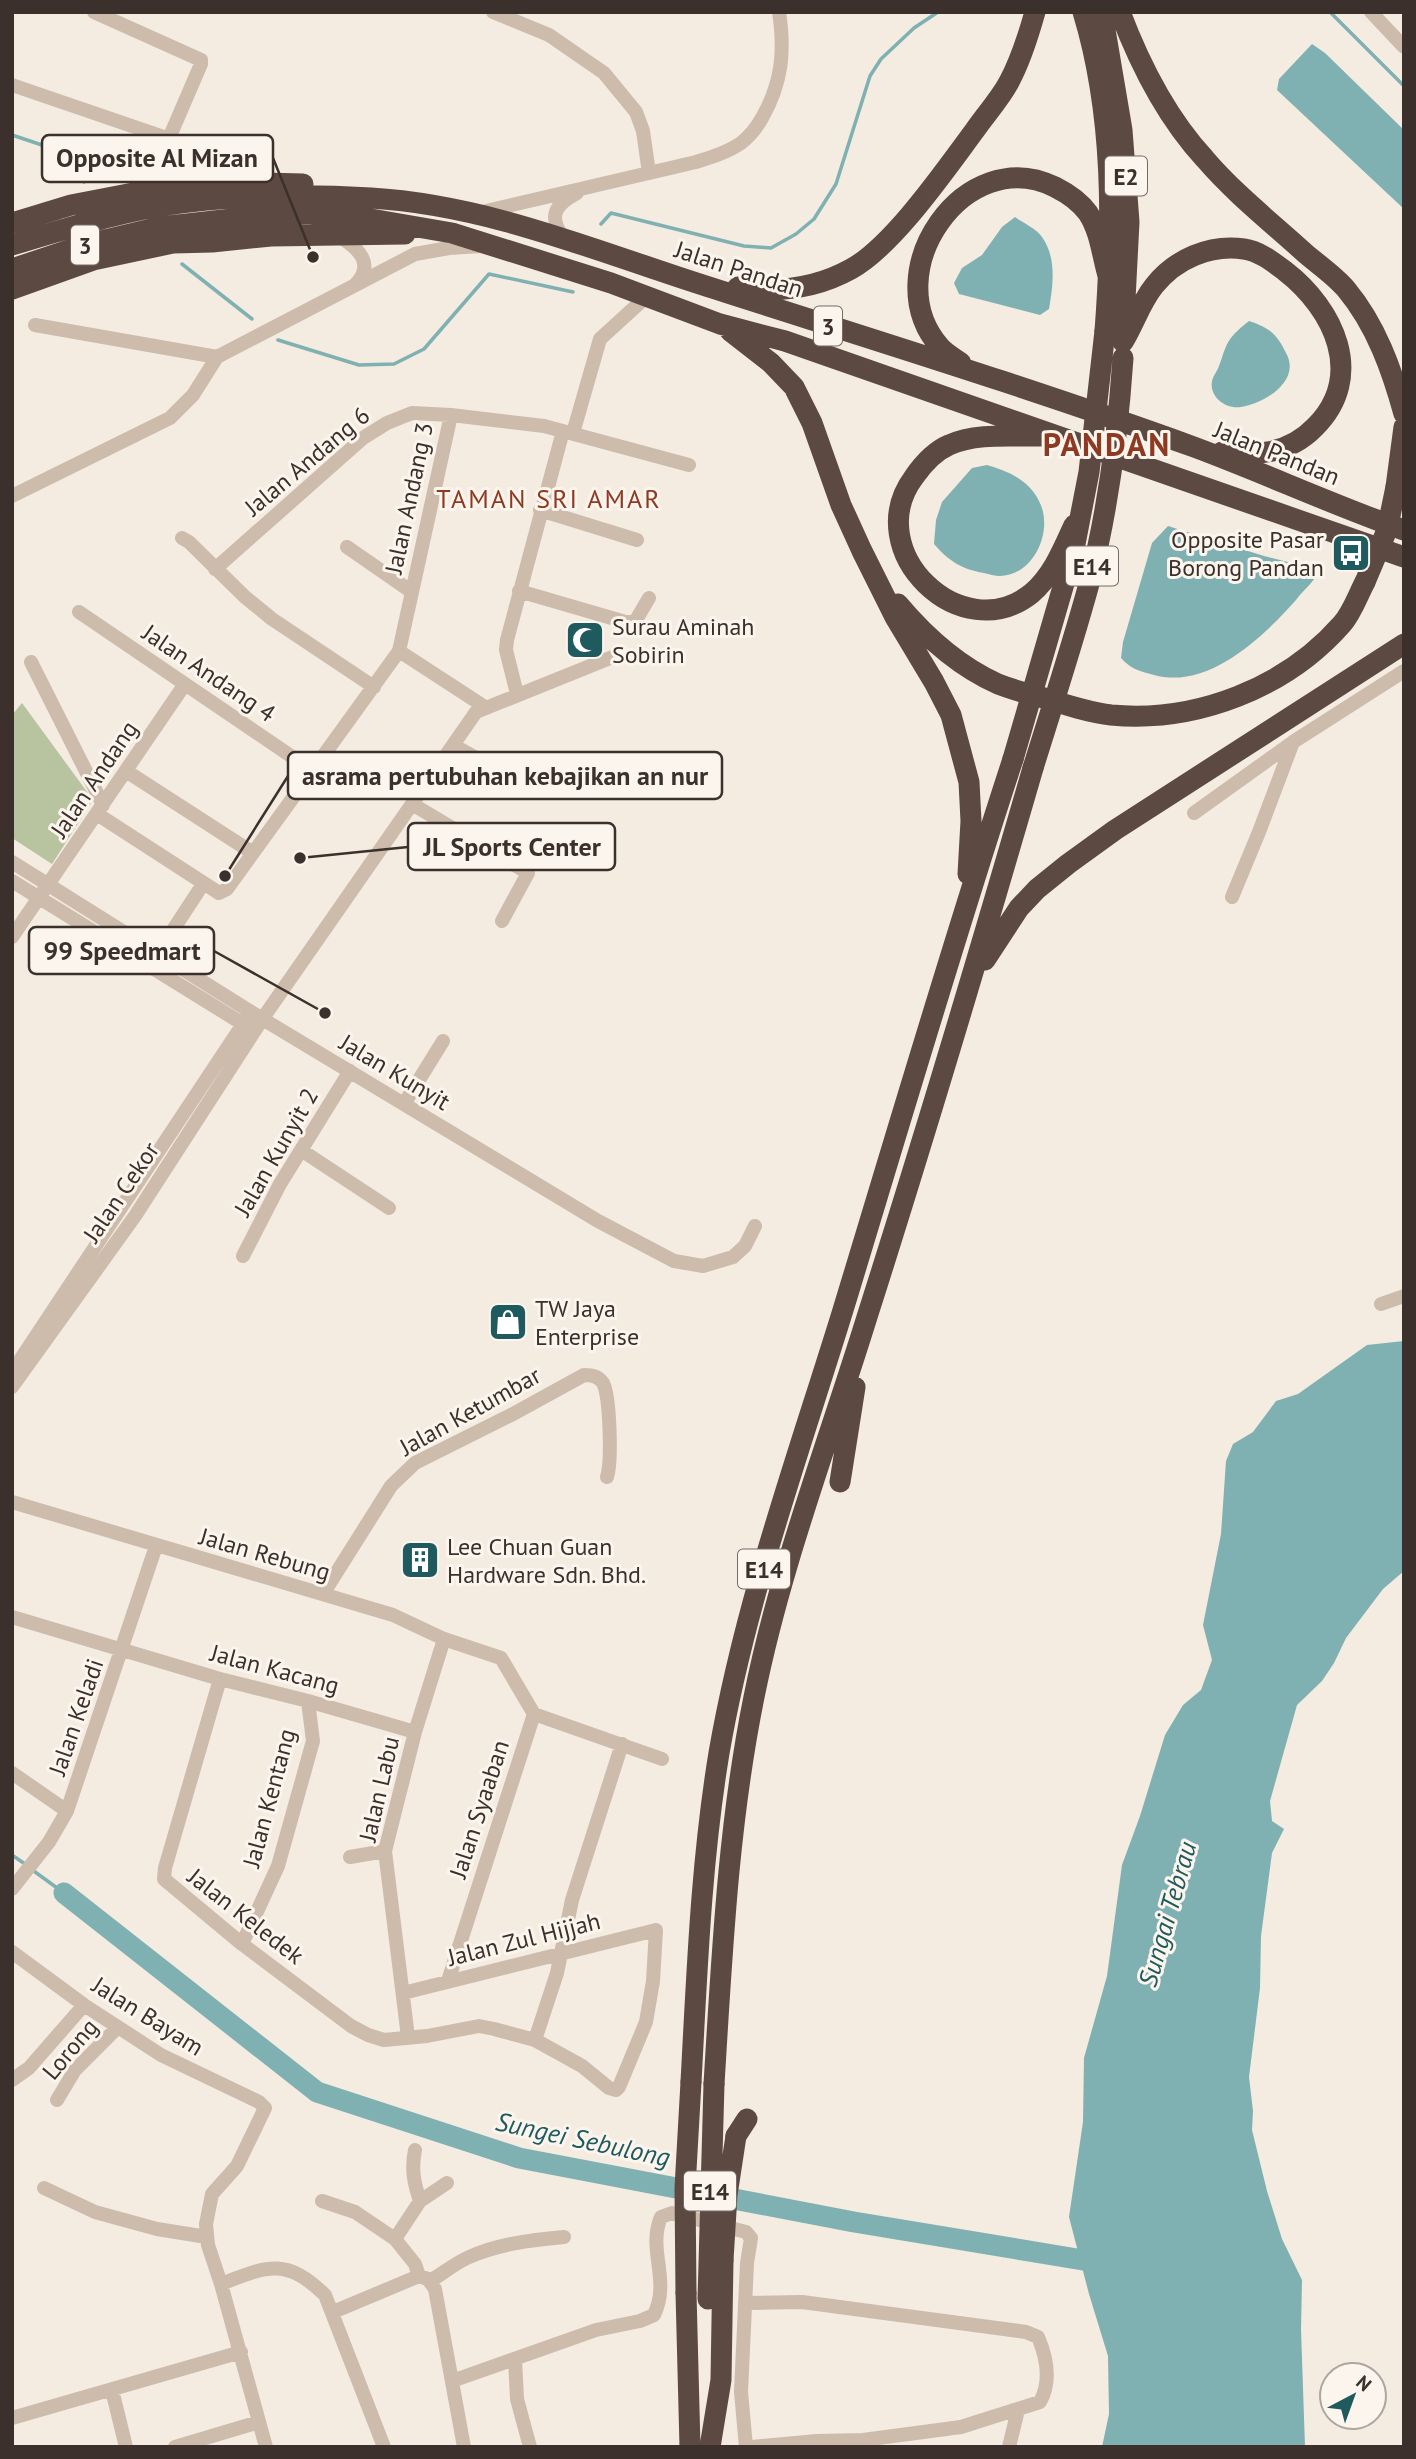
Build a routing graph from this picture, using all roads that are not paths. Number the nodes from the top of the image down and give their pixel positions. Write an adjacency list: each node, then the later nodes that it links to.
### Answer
1 (94, 12): 10 (street)
2 (492, 12): 11 (street)
3 (779, 12): 11 (street)
4 (1035, 12): 23 (highway)
5 (1083, 12): 24 (highway, E2)
6 (1102, 12): 31 (highway, E2)
7 (1120, 12): 34 (highway)
8 (1371, 12): 9 (street)
9 (1404, 47)
10 (12, 85)
11 (649, 173): 12 (street)
12 (587, 187): 13 (street); 18 (street)
13 (463, 211): 14 (highway, Jalan Pandan / 3); 15 (highway); 18 (highway, Jalan Pandan / 3)
14 (159, 217): 16 (highway, 3); 20 (highway, 3); 22 (highway, 3)
15 (12, 223)
16 (452, 233): 17 (highway); 21 (highway, 3)
17 (338, 236): 19 (highway); 25 (street)
18 (564, 239): 23 (highway, Jalan Pandan / 3)
19 (212, 242): 26 (highway); 27 (highway)
20 (12, 245)
21 (490, 246): 25 (street); 28 (highway, 3)
22 (12, 269)
23 (677, 277): 33 (highway, Jalan Pandan / 3)
24 (1109, 279): 31 (highway, E2); 33 (highway)
25 (354, 286): 32 (street)
26 (12, 289)
27 (12, 305)
28 (633, 309): 29 (highway, 3); 37 (street)
29 (720, 324): 38 (highway, 3); 48 (highway)
30 (35, 325): 32 (street)
31 (1117, 344): 39 (highway); 42 (highway, E2, bridge); 83 (highway, E14, bridge)
32 (217, 357): 41 (street)
33 (979, 374): 39 (highway, Jalan Pandan / 3)
34 (1404, 414)
35 (451, 415): 37 (street, Jalan Andang 6); 50 (street, Jalan Andang 6); 52 (street, Jalan Andang 3)
36 (1404, 427): 48 (highway, bridge)
37 (568, 432): 40 (street, Jalan Andang 6); 43 (street)
38 (1059, 436): 42 (highway, bridge); 49 (highway, 3)
39 (1195, 448): 44 (highway, Jalan Pandan / 3)
40 (689, 465)
41 (12, 496)
42 (1082, 503): 79 (highway, E14, bridge)
43 (540, 510): 46 (street); 51 (street)
44 (1404, 530)
45 (182, 538): 50 (street)
46 (637, 540)
47 (347, 547): 52 (street, Jalan Andang 3)
48 (862, 551): 79 (highway)
49 (1404, 557)
50 (215, 569): 61 (street)
51 (519, 591): 53 (street); 62 (street)
52 (412, 592): 56 (street, Jalan Andang 3)
53 (649, 598)
54 (79, 612): 60 (street, Jalan Andang 4)
55 (1404, 644): 83 (highway)
56 (399, 652): 61 (street, Jalan Andang 3); 63 (street)
57 (615, 656): 62 (street, Jalan Cekor)
58 (31, 662): 70 (street)
59 (1404, 671): 64 (street)
60 (185, 684): 66 (street, Jalan Andang); 67 (street, Jalan Andang 4)
61 (374, 687): 67 (street, Jalan Andang 3)
62 (517, 694): 63 (street, Jalan Cekor)
63 (485, 707): 65 (street, Jalan Cekor)
64 (1293, 742): 71 (street); 77 (street)
65 (453, 745): 68 (street); 69 (street, Jalan Cekor)
66 (126, 771): 70 (street, Jalan Andang); 72 (street)
67 (313, 771): 72 (street, Jalan Andang 3)
68 (514, 779)
69 (412, 804): 80 (street); 85 (street, Jalan Cekor)
70 (100, 810): 75 (street); 76 (street, Jalan Andang)
71 (1194, 813)
72 (253, 853): 75 (street, Jalan Andang 3)
73 (12, 862): 76 (street, Jalan Kunyit)
74 (12, 881): 78 (street, Jalan Kunyit)
75 (203, 884): 82 (street)
76 (49, 885): 78 (street, Jalan Andang); 82 (street, Jalan Kunyit)
77 (1232, 897)
78 (40, 898): 81 (street, Jalan Andang); 84 (street, Jalan Kunyit)
79 (965, 904): 156 (highway, E14, bridge)
80 (502, 921)
81 (12, 937)
82 (158, 953): 85 (street, Jalan Kunyit)
83 (969, 989): 96 (highway, E14)
84 (223, 1012): 85 (street, Jalan Kunyit); 87 (street)
85 (252, 1018): 87 (street, Jalan Cekor); 88 (street, Jalan Kunyit); 98 (street, Jalan Cekor)
86 (443, 1041): 89 (street)
87 (230, 1045): 97 (street, Jalan Cekor)
88 (350, 1071): 89 (street, Jalan Kunyit); 90 (street, Jalan Kunyit 2)
89 (404, 1104): 92 (street, Jalan Kunyit)
90 (301, 1150): 91 (street); 93 (street, Jalan Kunyit 2)
91 (389, 1208)
92 (755, 1226)
93 (243, 1256)
94 (1404, 1296): 95 (street)
95 (1381, 1304)
96 (866, 1322): 100 (highway); 157 (highway, E14, bridge)
97 (12, 1372)
98 (12, 1387)
99 (607, 1477): 103 (street, Jalan Ketumbar)
100 (840, 1482)
101 (12, 1502): 102 (street, Jalan Rebung)
102 (156, 1546): 103 (street, Jalan Rebung); 106 (street, Jalan Keladi)
103 (323, 1594): 105 (street, Jalan Rebung)
104 (12, 1617): 106 (street, Jalan Kacang)
105 (444, 1639): 109 (street, Jalan Rebung); 110 (street, Jalan Labu)
106 (123, 1649): 107 (street, Jalan Kacang); 114 (street, Jalan Keladi)
107 (219, 1679): 108 (street, Jalan Kacang); 119 (street, Jalan Keledek)
108 (308, 1701): 110 (street, Jalan Kacang); 119 (street, Jalan Kentang)
109 (534, 1714): 111 (street); 122 (street, Jalan Syaaban)
110 (415, 1732): 115 (street, Jalan Labu)
111 (622, 1744): 112 (street); 121 (street)
112 (662, 1759)
113 (12, 1773): 114 (street)
114 (67, 1811): 117 (street, Jalan Keladi)
115 (386, 1851): 116 (street); 123 (street, Jalan Labu)
116 (351, 1857)
117 (12, 1889)
118 (656, 1930): 121 (street, Jalan Zul Hijjah); 127 (street, Jalan Keledek)
119 (242, 1944): 126 (street, Jalan Keledek)
120 (12, 1952): 124 (street, Jalan Bayam)
121 (561, 1954): 122 (street, Jalan Zul Hijjah); 127 (street)
122 (448, 1981): 123 (street, Jalan Zul Hijjah)
123 (403, 1993): 126 (street, Jalan Labu)
124 (84, 2005): 125 (street, Jalan Bayam); 128 (street)
125 (118, 2026): 129 (street, Lorong); 137 (street, Jalan Bayam)
126 (408, 2037): 127 (street, Jalan Keledek)
127 (535, 2040)
128 (12, 2080)
129 (57, 2100)
130 (741, 2127): 157 (highway, bridge)
131 (415, 2150): 135 (street)
132 (447, 2183): 135 (street)
133 (44, 2188): 137 (street)
134 (322, 2201): 138 (street)
135 (420, 2201): 138 (street)
136 (564, 2236): 139 (street)
137 (207, 2238): 140 (street)
138 (395, 2239): 139 (street)
139 (425, 2279): 142 (street); 145 (street)
140 (221, 2284): 142 (street); 143 (street)
141 (746, 2302): 144 (street); 147 (street); 158 (street)
142 (333, 2312): 153 (street)
143 (241, 2352): 146 (street); 149 (street)
144 (515, 2359): 145 (street); 155 (street)
145 (452, 2381): 154 (street)
146 (111, 2389): 148 (street); 150 (street)
147 (1018, 2410): 159 (street); 160 (street)
148 (12, 2418)
149 (259, 2422): 151 (street); 152 (street)
150 (126, 2447)
151 (175, 2447)
152 (266, 2447)
153 (384, 2447)
154 (464, 2447)
155 (530, 2447)
156 (690, 2447)
157 (710, 2447)
158 (746, 2447)
159 (752, 2447)
160 (1009, 2447)

